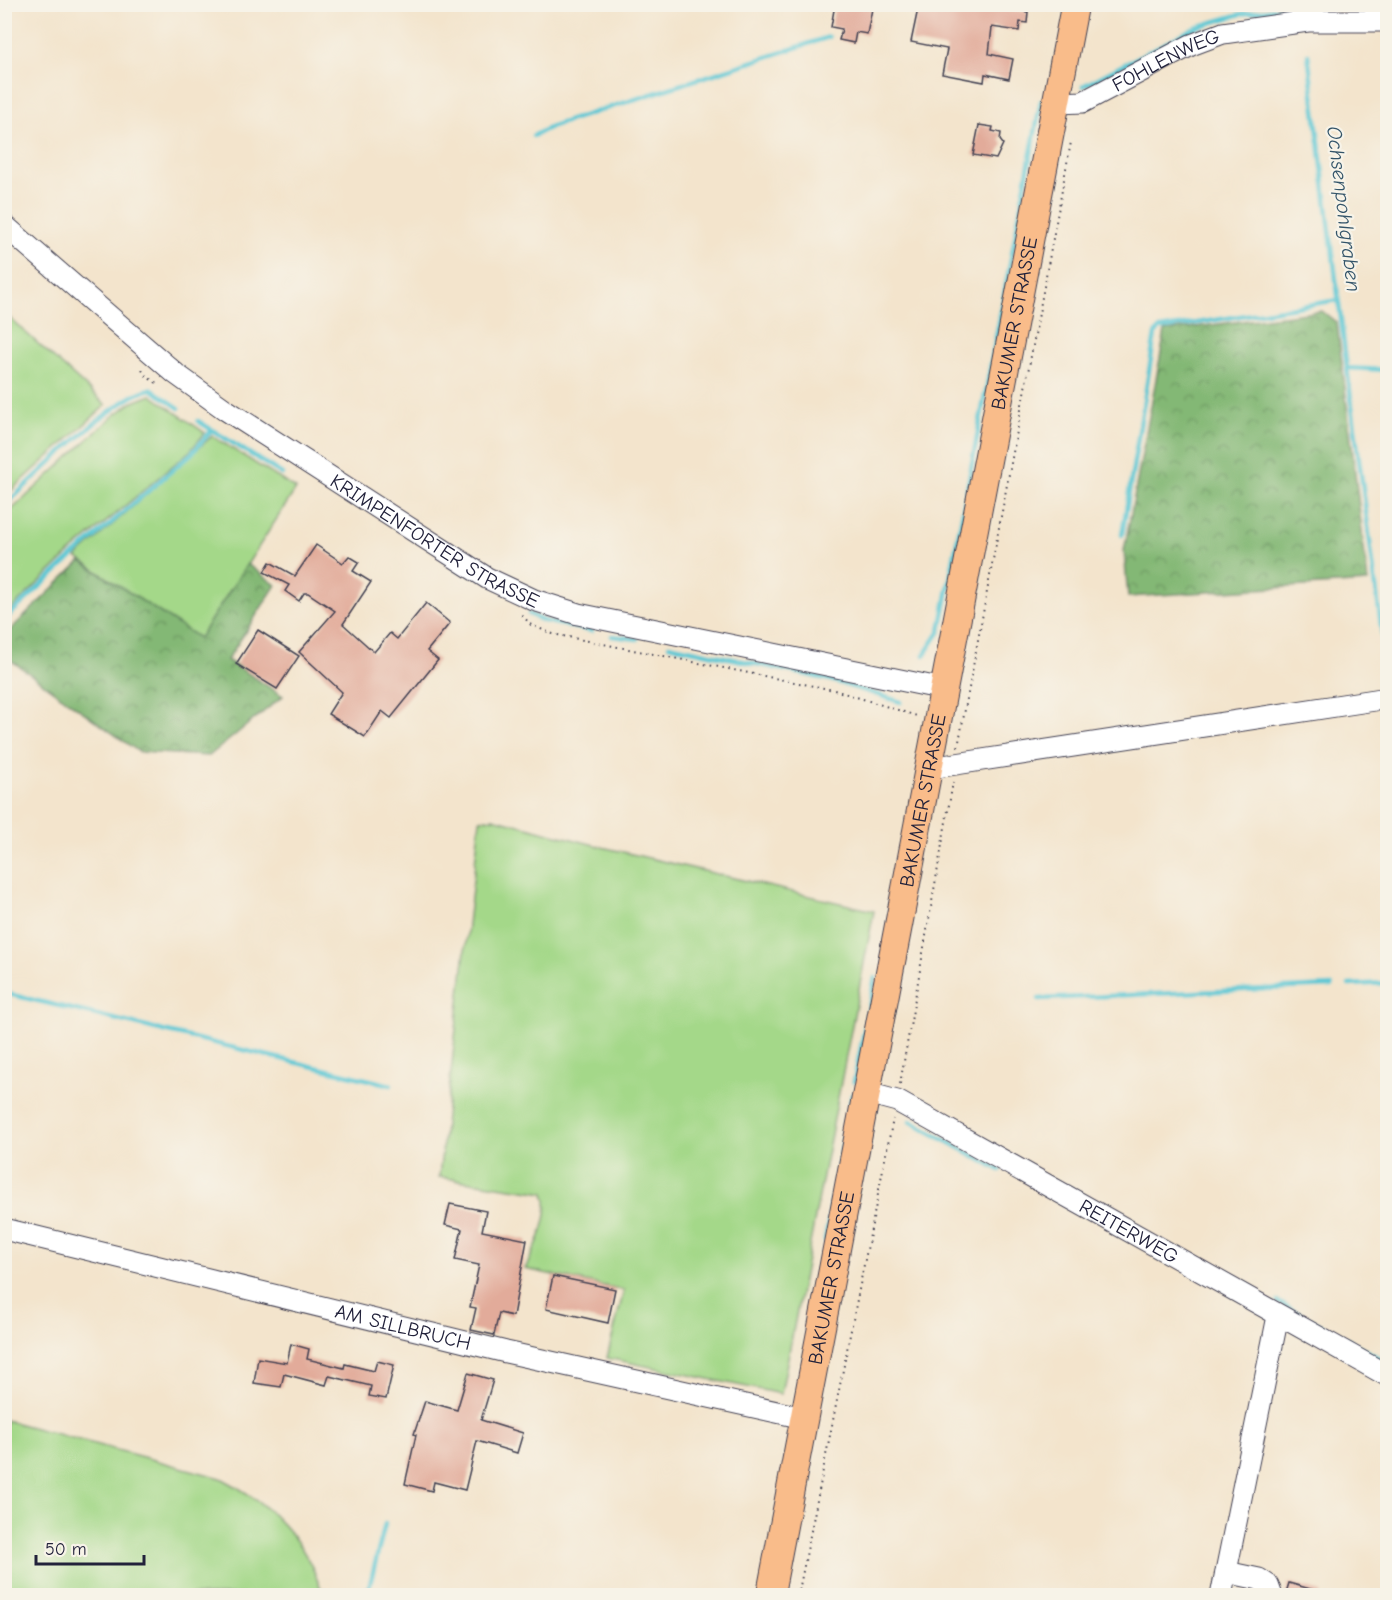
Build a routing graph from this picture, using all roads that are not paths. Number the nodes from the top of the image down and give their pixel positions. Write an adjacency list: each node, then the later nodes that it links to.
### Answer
1 (1075, 4): 3 (main road, BAKUMER STRASSE)
2 (1388, 21): 3 (street, FOHLENWEG)
3 (1058, 103): 5 (main road, BAKUMER STRASSE)
4 (4, 225): 5 (street, KRIMPENFORTER STRASSE)
5 (944, 689): 7 (main road, BAKUMER STRASSE)
6 (1388, 698): 7 (street)
7 (930, 768): 8 (main road, BAKUMER STRASSE)
8 (867, 1093): 10 (street, REITERWEG); 12 (main road, BAKUMER STRASSE)
9 (4, 1229): 12 (street, AM SILLBRUCH)
10 (1278, 1316): 11 (street, REITERWEG); 13 (street)
11 (1388, 1376)
12 (804, 1418): 14 (main road, BAKUMER STRASSE)
13 (1226, 1572): 15 (street); 16 (street)
14 (770, 1596)
15 (1221, 1596)
16 (1272, 1596)

